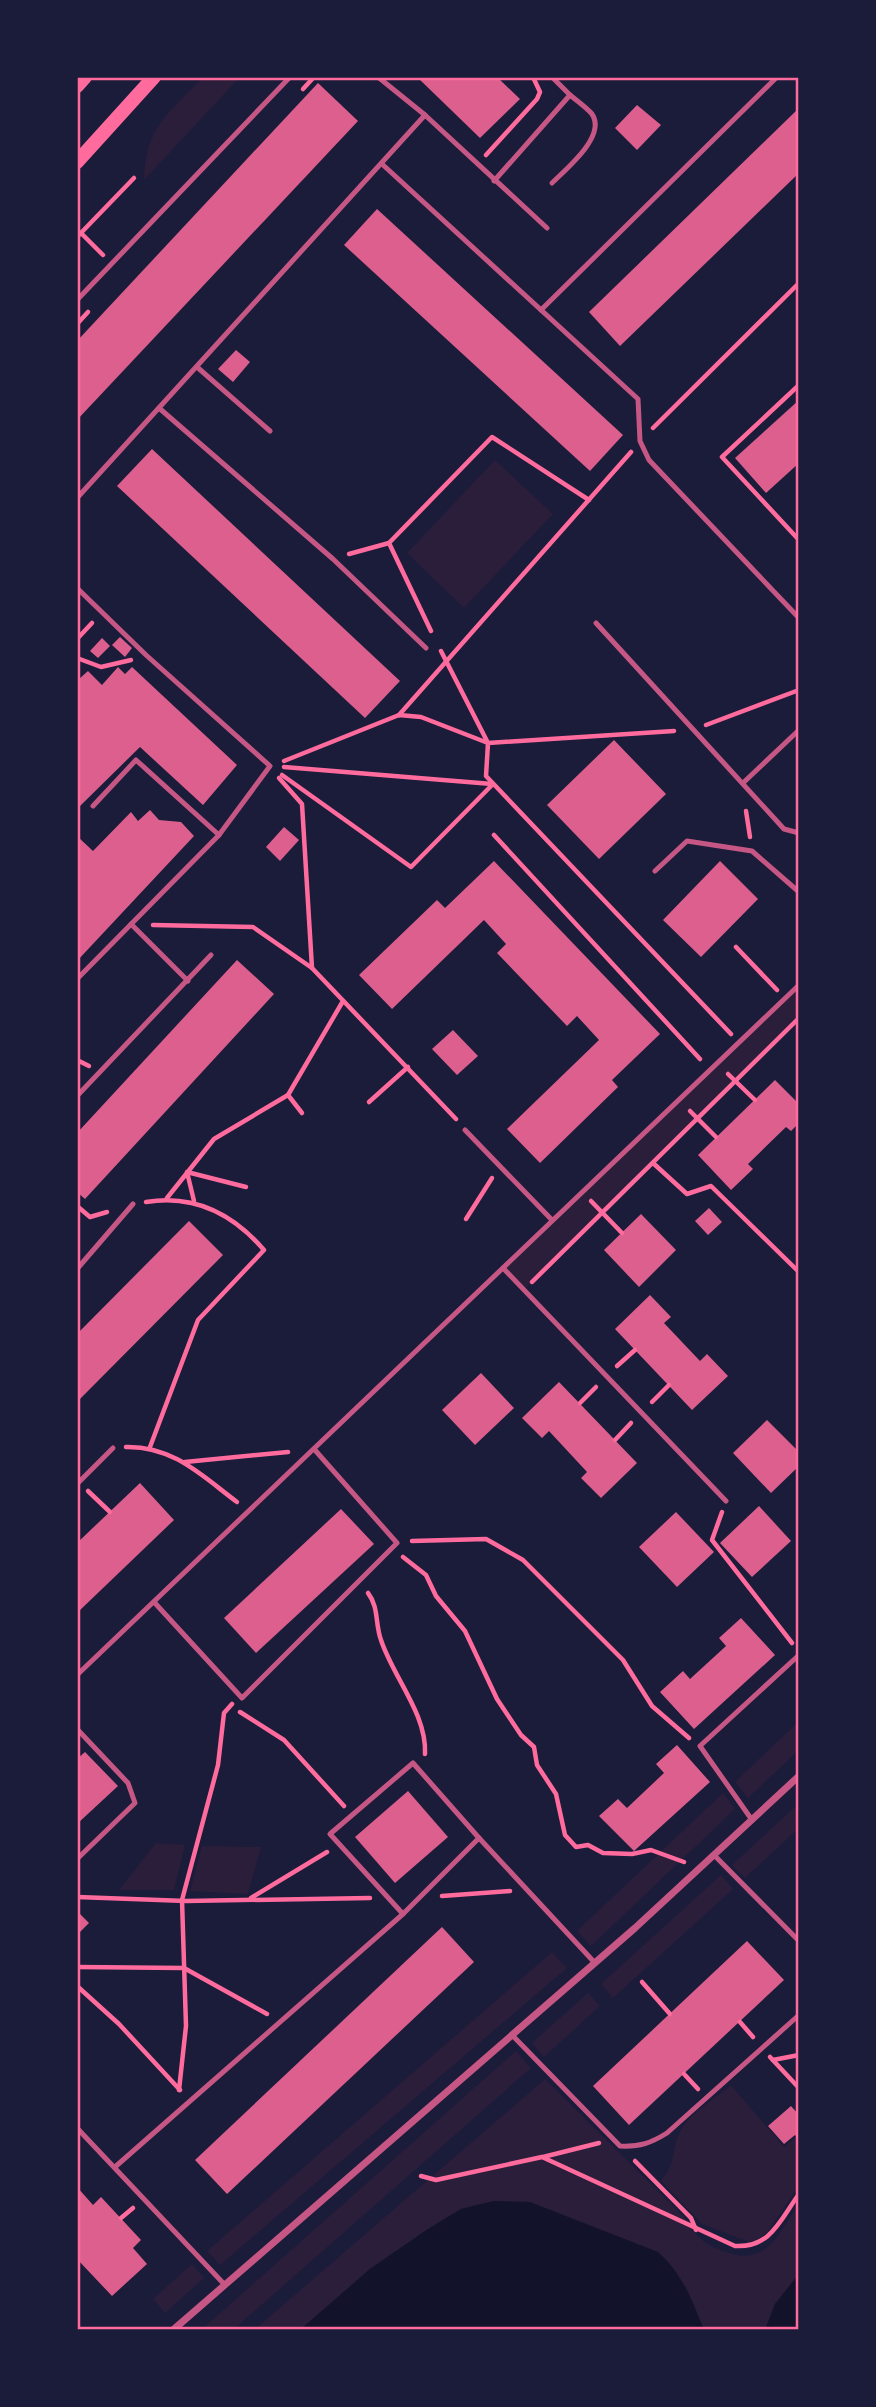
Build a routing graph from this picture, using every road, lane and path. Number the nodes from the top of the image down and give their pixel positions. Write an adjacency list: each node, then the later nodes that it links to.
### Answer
1 (85, 77): 8 (main road)
2 (154, 77): 12 (main road)
3 (290, 77): 20 (lane)
4 (377, 77): 10 (lane)
5 (533, 77): 11 (path)
6 (552, 77): 9 (lane)
7 (777, 77): 21 (lane)
8 (77, 86)
9 (570, 95): 15 (lane); 16 (lane)
10 (425, 115): 13 (lane); 15 (lane)
11 (484, 157)
12 (77, 162)
13 (382, 163): 21 (lane); 22 (lane)
14 (134, 178): 18 (path)
15 (494, 181): 17 (lane)
16 (552, 183)
17 (547, 228)
18 (77, 237)
19 (799, 283): 26 (path)
20 (77, 300)
21 (541, 310): 26 (lane)
22 (197, 367): 24 (lane); 25 (lane)
23 (799, 385): 29 (path)
24 (159, 408): 27 (lane); 38 (lane)
25 (270, 431)
26 (640, 441): 28 (path); 34 (lane)
27 (77, 498)
28 (589, 500): 30 (path); 41 (path)
29 (799, 540)
30 (389, 543): 31 (path); 36 (path)
31 (343, 556)
32 (77, 587): 33 (lane)
33 (102, 612): 37 (path); 48 (lane)
34 (799, 618)
35 (596, 623): 45 (lane)
36 (434, 637)
37 (77, 639)
38 (426, 648)
39 (440, 649): 41 (path)
40 (77, 658): 42 (path)
41 (446, 661): 44 (path); 47 (path)
42 (141, 662)
43 (799, 690): 45 (path)
44 (399, 715): 47 (path); 48 (path)
45 (693, 729): 47 (path); 49 (lane)
46 (799, 730): 49 (lane)
47 (488, 743): 50 (path)
48 (270, 766): 50 (path); 50 (path); 53 (lane); 61 (path)
49 (743, 783): 52 (lane); 55 (path)
50 (494, 784): 68 (path)
51 (93, 806): 53 (lane)
52 (799, 834)
53 (219, 835): 58 (lane)
54 (494, 835): 71 (path)
55 (751, 851): 56 (lane); 57 (lane)
56 (655, 871)
57 (799, 891)
58 (131, 924): 61 (path); 62 (lane); 63 (lane)
59 (736, 947): 65 (path)
60 (211, 956): 63 (lane)
61 (312, 968): 66 (path)
62 (77, 979)
63 (188, 981): 74 (lane)
64 (799, 985): 65 (lane)
65 (785, 998): 68 (lane)
66 (343, 1001): 70 (path); 73 (path)
67 (799, 1018): 72 (path)
68 (738, 1042): 69 (lane)
69 (717, 1063): 71 (lane); 72 (path)
70 (408, 1067): 77 (path); 80 (path)
71 (710, 1070): 75 (lane)
72 (736, 1081): 76 (path); 79 (path)
73 (288, 1095): 78 (path); 84 (path)
74 (77, 1096)
75 (679, 1100): 79 (path); 86 (lane)
76 (755, 1100)
77 (369, 1102)
78 (302, 1113)
79 (698, 1119): 81 (path); 82 (path)
80 (465, 1130): 83 (lane)
81 (716, 1137)
82 (653, 1163): 91 (path); 97 (path)
83 (499, 1166): 92 (path); 93 (lane)
84 (187, 1172): 85 (path); 87 (path); 88 (path)
85 (246, 1186)
86 (582, 1192): 91 (path); 93 (lane)
87 (167, 1198): 88 (path); 89 (path)
88 (194, 1202): 102 (path)
89 (132, 1204): 90 (path); 96 (lane)
90 (77, 1206)
91 (602, 1213): 94 (path); 98 (path)
92 (466, 1219)
93 (552, 1220): 95 (lane)
94 (621, 1233)
95 (503, 1268): 98 (lane); 104 (lane)
96 (77, 1269)
97 (799, 1272)
98 (524, 1290): 100 (lane)
99 (635, 1350): 100 (path)
100 (606, 1376): 101 (path); 107 (lane)
101 (580, 1404)
102 (150, 1447): 103 (path); 105 (path)
103 (113, 1448): 106 (lane)
104 (314, 1449): 105 (path); 108 (lane); 110 (lane)
105 (184, 1462): 108 (path)
106 (78, 1483): 109 (path)
107 (726, 1501): 114 (path)
108 (249, 1511): 113 (lane)
109 (110, 1512)
110 (397, 1543): 111 (lane); 119 (path)
111 (390, 1550): 112 (lane); 128 (path)
112 (358, 1582): 116 (lane); 120 (path)
113 (154, 1602): 115 (lane); 116 (lane)
114 (799, 1653): 119 (lane)
115 (77, 1675)
116 (240, 1696): 117 (path)
117 (231, 1706): 122 (path); 133 (path)
118 (77, 1729): 127 (lane)
119 (700, 1746): 123 (lane)
120 (424, 1776): 122 (lane); 124 (lane)
121 (799, 1776): 123 (street)
122 (352, 1816): 125 (lane)
123 (752, 1820): 126 (street)
124 (478, 1838): 129 (lane); 135 (lane)
125 (340, 1845): 134 (path); 135 (lane)
126 (714, 1855): 128 (street); 136 (lane)
127 (77, 1859)
128 (703, 1866): 137 (street)
129 (526, 1889): 130 (path); 137 (lane)
130 (440, 1896)
131 (77, 1897): 133 (path)
132 (383, 1898): 134 (path)
133 (182, 1900): 134 (path); 139 (path)
134 (248, 1900)
135 (403, 1914): 144 (lane)
136 (799, 1941)
137 (595, 1963): 145 (street)
138 (77, 1967): 139 (path)
139 (184, 1968): 144 (path); 148 (path)
140 (642, 1982): 142 (path)
141 (77, 1986): 148 (path)
142 (670, 2014)
143 (799, 2015): 152 (lane)
144 (281, 2022): 149 (lane)
145 (512, 2035): 151 (lane); 158 (street)
146 (799, 2055): 147 (path)
147 (799, 2088)
148 (179, 2090): 149 (path)
149 (191, 2101): 154 (lane)
150 (77, 2128): 154 (lane)
151 (613, 2139): 152 (lane); 153 (path)
152 (621, 2146): 157 (path)
153 (542, 2157): 155 (path); 157 (path)
154 (116, 2167): 158 (lane)
155 (421, 2176)
156 (799, 2194): 157 (path)
157 (696, 2231)
158 (223, 2284): 159 (street)
159 (173, 2330)

